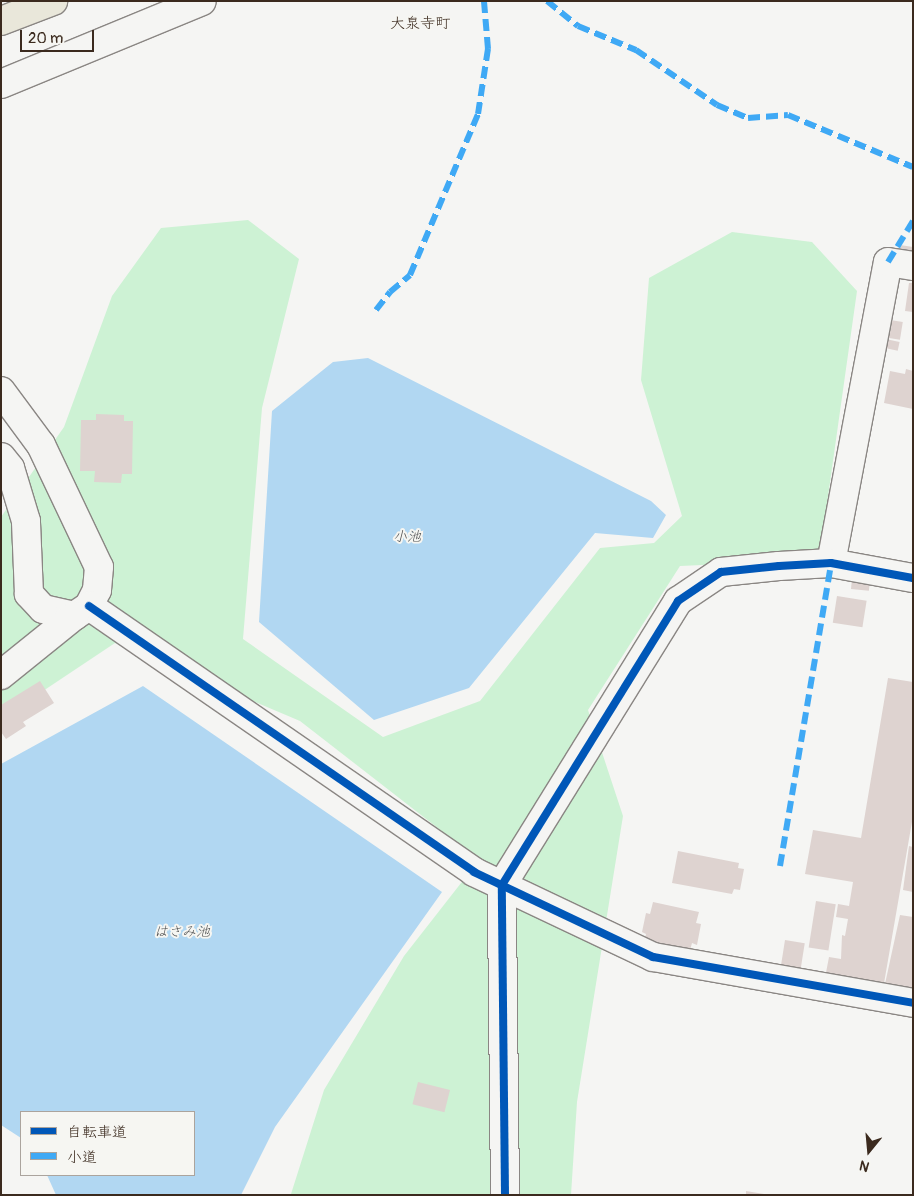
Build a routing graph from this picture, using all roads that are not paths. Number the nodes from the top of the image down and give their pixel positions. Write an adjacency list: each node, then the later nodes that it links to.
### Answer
1 (52, 1): 3 (highway)
2 (202, 1): 4 (street)
3 (1, 21)
4 (1, 84)
5 (913, 266): 8 (street)
6 (1, 391): 10 (street)
7 (1, 457): 10 (street)
8 (831, 563): 9 (street); 12 (street)
9 (913, 578)
10 (82, 611): 11 (street); 12 (street)
11 (1, 675)
12 (502, 885): 13 (street); 14 (street)
13 (913, 1004)
14 (506, 1195)

